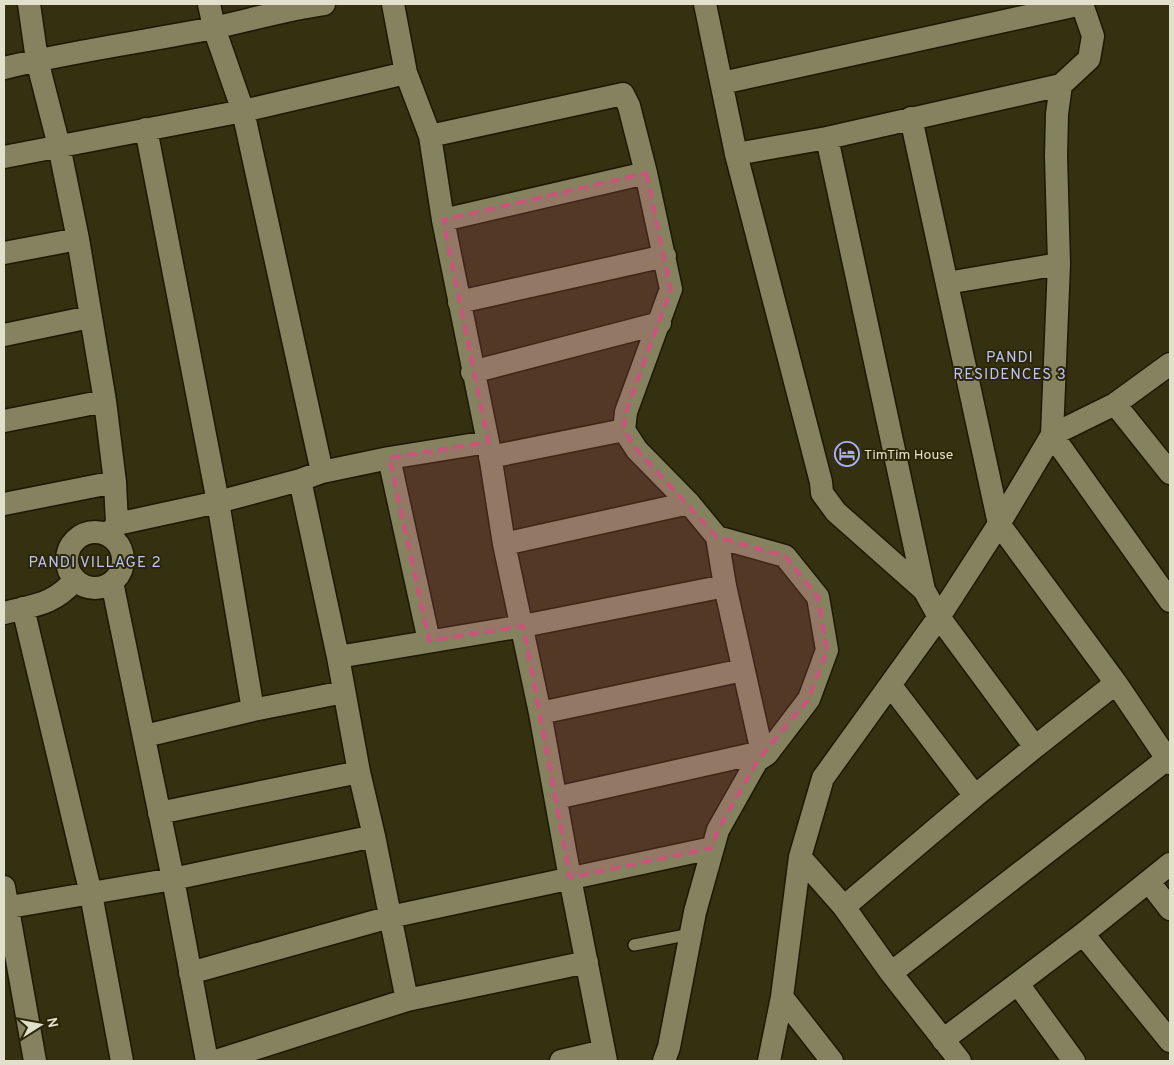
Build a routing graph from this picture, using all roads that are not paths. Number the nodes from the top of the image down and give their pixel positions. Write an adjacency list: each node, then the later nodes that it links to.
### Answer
1 (29, 4): 8 (street)
2 (210, 4): 7 (street)
3 (393, 4): 10 (street)
4 (705, 4): 11 (street)
5 (1082, 4): 11 (street); 12 (street)
6 (311, 5): 7 (street)
7 (214, 28): 8 (street); 13 (street)
8 (37, 60): 9 (street); 18 (street)
9 (4, 68)
10 (406, 73): 13 (street); 16 (street)
11 (722, 83): 19 (street)
12 (1061, 85): 14 (street); 26 (street)
13 (243, 111): 15 (street); 41 (street)
14 (911, 118): 17 (street); 27 (street)
15 (146, 128): 18 (street); 45 (street)
16 (430, 136): 21 (street); 22 (street)
17 (827, 138): 19 (street); 55 (street)
18 (58, 146): 20 (street); 23 (street)
19 (736, 154): 55 (street)
20 (4, 157)
21 (646, 173): 22 (street); 25 (street)
22 (443, 220): 28 (street)
23 (78, 239): 24 (street); 29 (street)
24 (4, 253)
25 (665, 256): 28 (street); 30 (street)
26 (1059, 264): 27 (street); 38 (street)
27 (947, 283): 48 (street)
28 (459, 302): 33 (street)
29 (90, 317): 31 (street); 34 (street)
30 (660, 323): 33 (street); 37 (street)
31 (4, 335)
32 (1170, 364): 35 (street)
33 (472, 372): 39 (street)
34 (104, 402): 36 (street); 44 (street)
35 (1115, 404): 38 (street); 42 (street)
36 (4, 420)
37 (624, 430): 39 (street); 46 (street)
38 (1052, 436): 48 (street); 56 (street)
39 (489, 449): 40 (street); 51 (street)
40 (389, 458): 41 (street); 60 (street)
41 (322, 472): 43 (street)
42 (1170, 473)
43 (300, 480): 45 (street); 61 (street)
44 (115, 482): 47 (street); 49 (street)
45 (218, 502): 49 (street); 66 (street)
46 (689, 502): 50 (street); 51 (street)
47 (4, 504)
48 (999, 524): 58 (street); 63 (street)
49 (113, 530): 52 (street); 53 (street)
50 (717, 537): 54 (street); 70 (street)
51 (504, 544): 59 (street)
52 (76, 580): 53 (street); 57 (street)
53 (112, 582): 68 (street)
54 (725, 586): 59 (street); 62 (street)
55 (924, 590): 58 (street)
56 (1170, 601)
57 (13, 610): 83 (street)
58 (939, 617): 64 (street); 69 (street)
59 (523, 626): 60 (street); 67 (street)
60 (429, 642): 61 (street)
61 (338, 657): 65 (street)
62 (743, 670): 67 (street); 70 (street)
63 (1116, 683): 69 (street); 71 (street)
64 (891, 686): 73 (street); 78 (street)
65 (344, 692): 66 (street); 72 (street)
66 (253, 710): 68 (street)
67 (540, 713): 74 (street)
68 (145, 736): 75 (street)
69 (1035, 747): 73 (street)
70 (760, 756): 74 (street); 77 (street)
71 (1168, 761): 93 (street)
72 (359, 772): 75 (street); 76 (street)
73 (975, 796): 85 (street)
74 (556, 798): 80 (street)
75 (159, 814): 81 (street)
76 (374, 836): 81 (street); 87 (street)
77 (712, 848): 80 (street); 88 (street)
78 (800, 857): 85 (street); 95 (street)
79 (1170, 864): 82 (street)
80 (570, 878): 87 (street); 91 (street)
81 (173, 879): 83 (street); 92 (street)
82 (1149, 882): 86 (street); 89 (street)
83 (91, 894): 84 (street); 101 (street)
84 (5, 901): 100 (street)
85 (844, 907): 93 (street)
86 (1170, 909)
87 (390, 917): 92 (street); 96 (street)
88 (691, 934): 90 (lane); 105 (street)
89 (1083, 934): 94 (street); 98 (street)
90 (634, 945)
91 (587, 962): 96 (street); 99 (street)
92 (190, 973): 102 (street)
93 (891, 973): 97 (street)
94 (1018, 984): 97 (street); 109 (street)
95 (782, 997): 106 (street); 107 (street)
96 (408, 1000): 103 (street)
97 (943, 1040): 108 (street)
98 (1170, 1041)
99 (606, 1056): 104 (street)
100 (35, 1061)
101 (122, 1061)
102 (207, 1061)
103 (216, 1061)
104 (561, 1061)
105 (664, 1061)
106 (769, 1061)
107 (832, 1061)
108 (960, 1061)
109 (1074, 1061)

